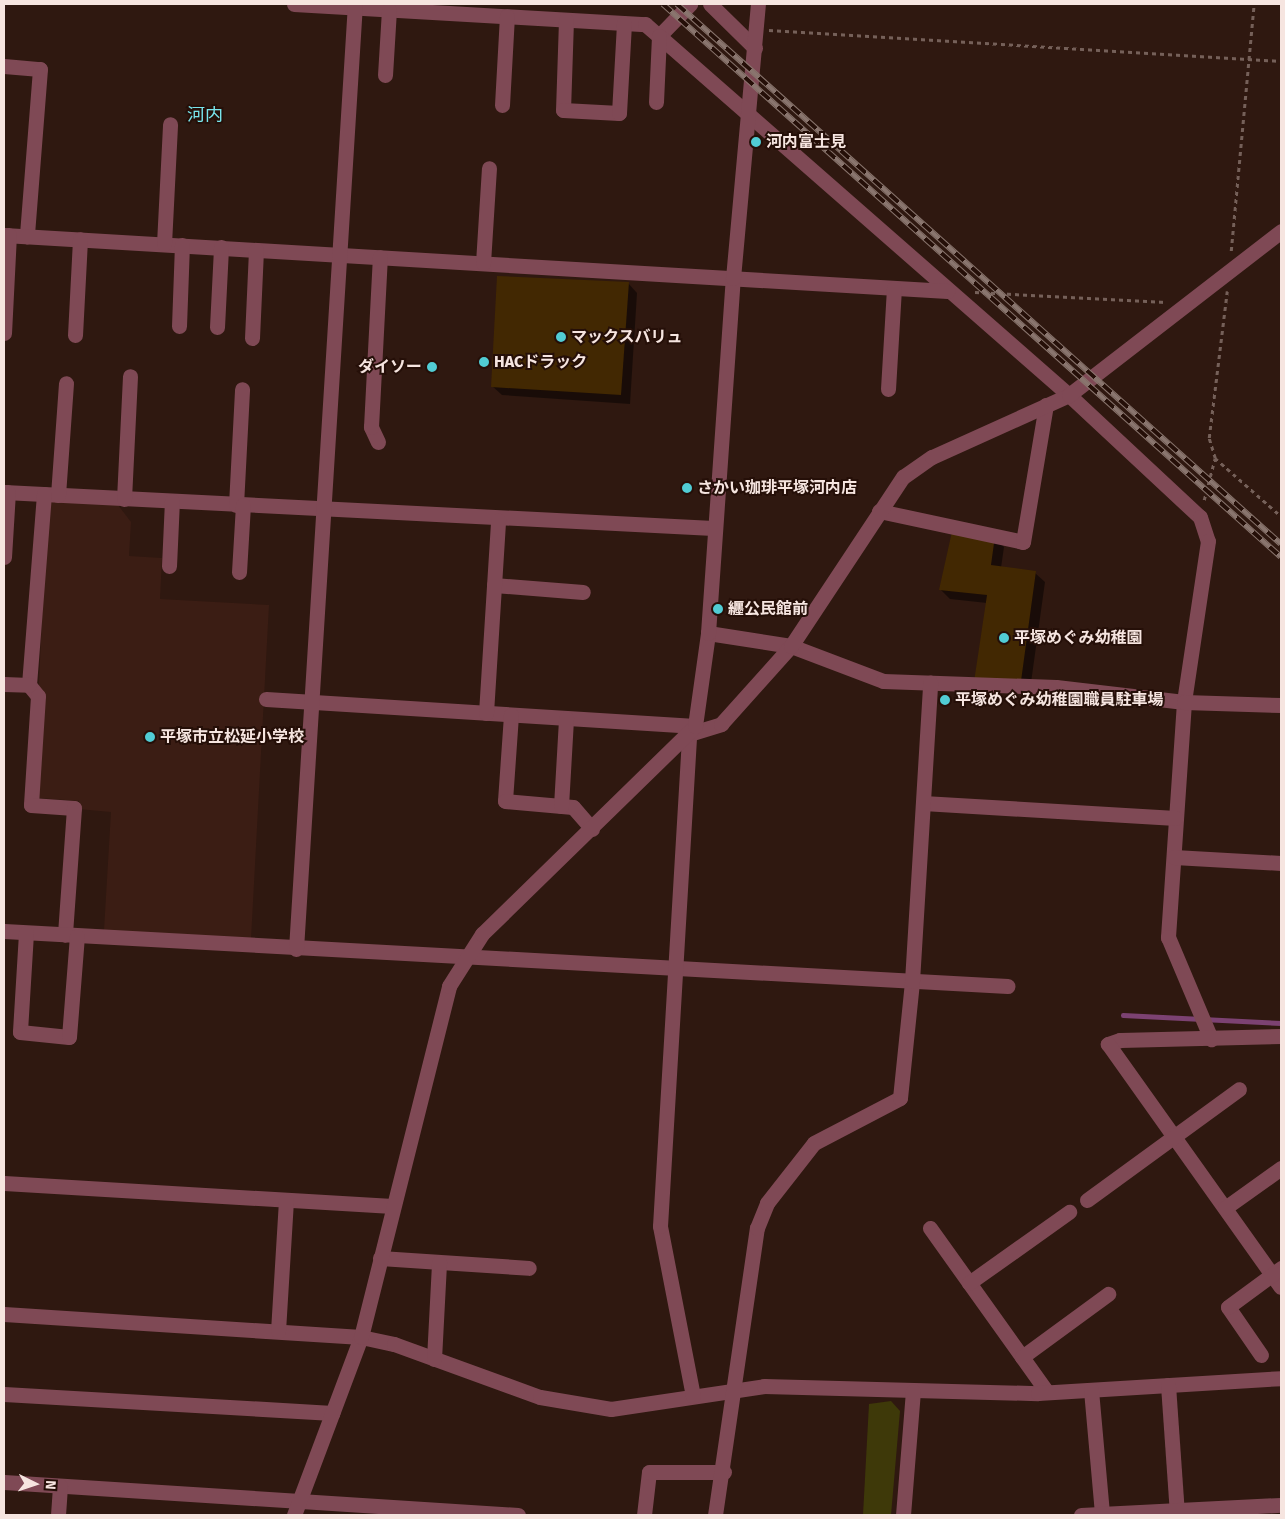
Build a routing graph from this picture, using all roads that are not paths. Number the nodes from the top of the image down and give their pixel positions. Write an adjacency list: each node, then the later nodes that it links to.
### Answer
1 (294, 4): 5 (street)
2 (690, 4): 11 (street)
3 (710, 4): 12 (street)
4 (758, 4): 12 (street)
5 (355, 6): 7 (street); 28 (street)
6 (422, 8): 7 (street); 8 (street)
7 (389, 10): 14 (street)
8 (507, 16): 9 (street); 16 (street)
9 (566, 20): 10 (street); 10 (street)
10 (624, 23): 11 (street)
11 (658, 36): 15 (street); 17 (street)
12 (755, 48): 17 (street)
13 (4, 66): 22 (street)
14 (385, 75)
15 (656, 102)
16 (502, 104)
17 (749, 115): 31 (street); 33 (street)
18 (170, 124): 24 (street)
19 (489, 168): 30 (street)
20 (1281, 231): 43 (street)
21 (7, 235): 22 (street); 36 (street)
22 (27, 236): 23 (street)
23 (80, 239): 24 (street); 37 (street)
24 (164, 244): 25 (street)
25 (182, 245): 26 (street); 34 (street)
26 (221, 248): 27 (street); 35 (street)
27 (256, 250): 28 (street); 38 (street)
28 (340, 255): 29 (street); 51 (street)
29 (380, 257): 30 (street); 45 (street)
30 (484, 263): 31 (street)
31 (733, 278): 32 (street); 54 (street)
32 (894, 288): 33 (street); 42 (street)
33 (947, 291): 43 (street)
34 (178, 326)
35 (216, 327)
36 (4, 333)
37 (74, 335)
38 (252, 338)
39 (130, 376): 48 (street)
40 (66, 384): 47 (street)
41 (242, 389): 50 (street)
42 (888, 389)
43 (1069, 395): 44 (street); 67 (street)
44 (1046, 405): 52 (street); 52 (street)
45 (378, 442)
46 (6, 492): 47 (street); 55 (street)
47 (51, 495): 48 (street); 64 (street)
48 (124, 499): 49 (street)
49 (172, 502): 50 (street); 56 (street)
50 (240, 505): 51 (street); 57 (street)
51 (323, 510): 53 (street); 66 (street)
52 (879, 511): 61 (street)
53 (498, 520): 54 (street); 58 (street)
54 (713, 528): 60 (street)
55 (4, 557)
56 (169, 566)
57 (239, 572)
58 (494, 585): 59 (street); 69 (street)
59 (583, 592)
60 (708, 633): 61 (street); 72 (street)
61 (791, 646): 62 (street); 72 (street)
62 (930, 683): 67 (street); 73 (street)
63 (4, 684): 64 (street)
64 (29, 685): 81 (street)
65 (266, 699): 66 (street)
66 (311, 702): 69 (street); 82 (street)
67 (1184, 702): 68 (street); 75 (street)
68 (1281, 705)
69 (486, 713): 70 (street)
70 (511, 715): 71 (street); 74 (street)
71 (566, 718): 72 (street); 74 (street)
72 (692, 730): 76 (street); 84 (street)
73 (923, 803): 75 (street); 85 (street)
74 (561, 806): 76 (street)
75 (1176, 818): 77 (street)
76 (592, 829): 83 (street)
77 (1174, 857): 78 (street); 88 (street)
78 (1281, 863)
79 (4, 931): 80 (street)
80 (26, 932): 81 (street); 81 (street)
81 (71, 936): 82 (street)
82 (296, 949): 83 (street)
83 (464, 959): 84 (street); 95 (street)
84 (678, 971): 85 (street); 118 (street)
85 (912, 981): 86 (street); 113 (street)
86 (1007, 986)
87 (1281, 1036): 88 (street)
88 (1211, 1039): 90 (street)
89 (1239, 1089): 90 (street)
90 (1174, 1137): 94 (street); 96 (street)
91 (1281, 1168): 96 (street)
92 (4, 1183): 93 (street)
93 (286, 1200): 95 (street); 106 (street)
94 (1087, 1200)
95 (392, 1206): 99 (street)
96 (1225, 1208): 102 (street)
97 (1070, 1212): 103 (street)
98 (930, 1228): 103 (street)
99 (380, 1258): 100 (street); 107 (street)
100 (439, 1262): 101 (street); 110 (street)
101 (529, 1268)
102 (1278, 1277): 108 (street)
103 (969, 1283): 109 (street)
104 (1108, 1294): 109 (street)
105 (4, 1314): 106 (street)
106 (278, 1331): 107 (street)
107 (361, 1337): 110 (street); 119 (street)
108 (1261, 1355)
109 (1022, 1357): 116 (street)
110 (434, 1359): 118 (street)
111 (1281, 1378): 112 (street)
112 (1168, 1385): 114 (street); 125 (street)
113 (731, 1388): 115 (street); 118 (street); 120 (street)
114 (1091, 1390): 116 (street); 131 (street)
115 (913, 1391): 116 (street); 130 (street)
116 (1047, 1392)
117 (4, 1394): 119 (street)
118 (693, 1396)
119 (332, 1413): 124 (street)
120 (724, 1472): 128 (street); 129 (street)
121 (4, 1482): 122 (street)
122 (60, 1486): 124 (street); 126 (street)
123 (1281, 1504): 125 (street)
124 (297, 1508): 127 (street)
125 (1177, 1512): 131 (street)
126 (58, 1515)
127 (518, 1515)
128 (644, 1515)
129 (715, 1515)
130 (903, 1515)
131 (1093, 1515)

